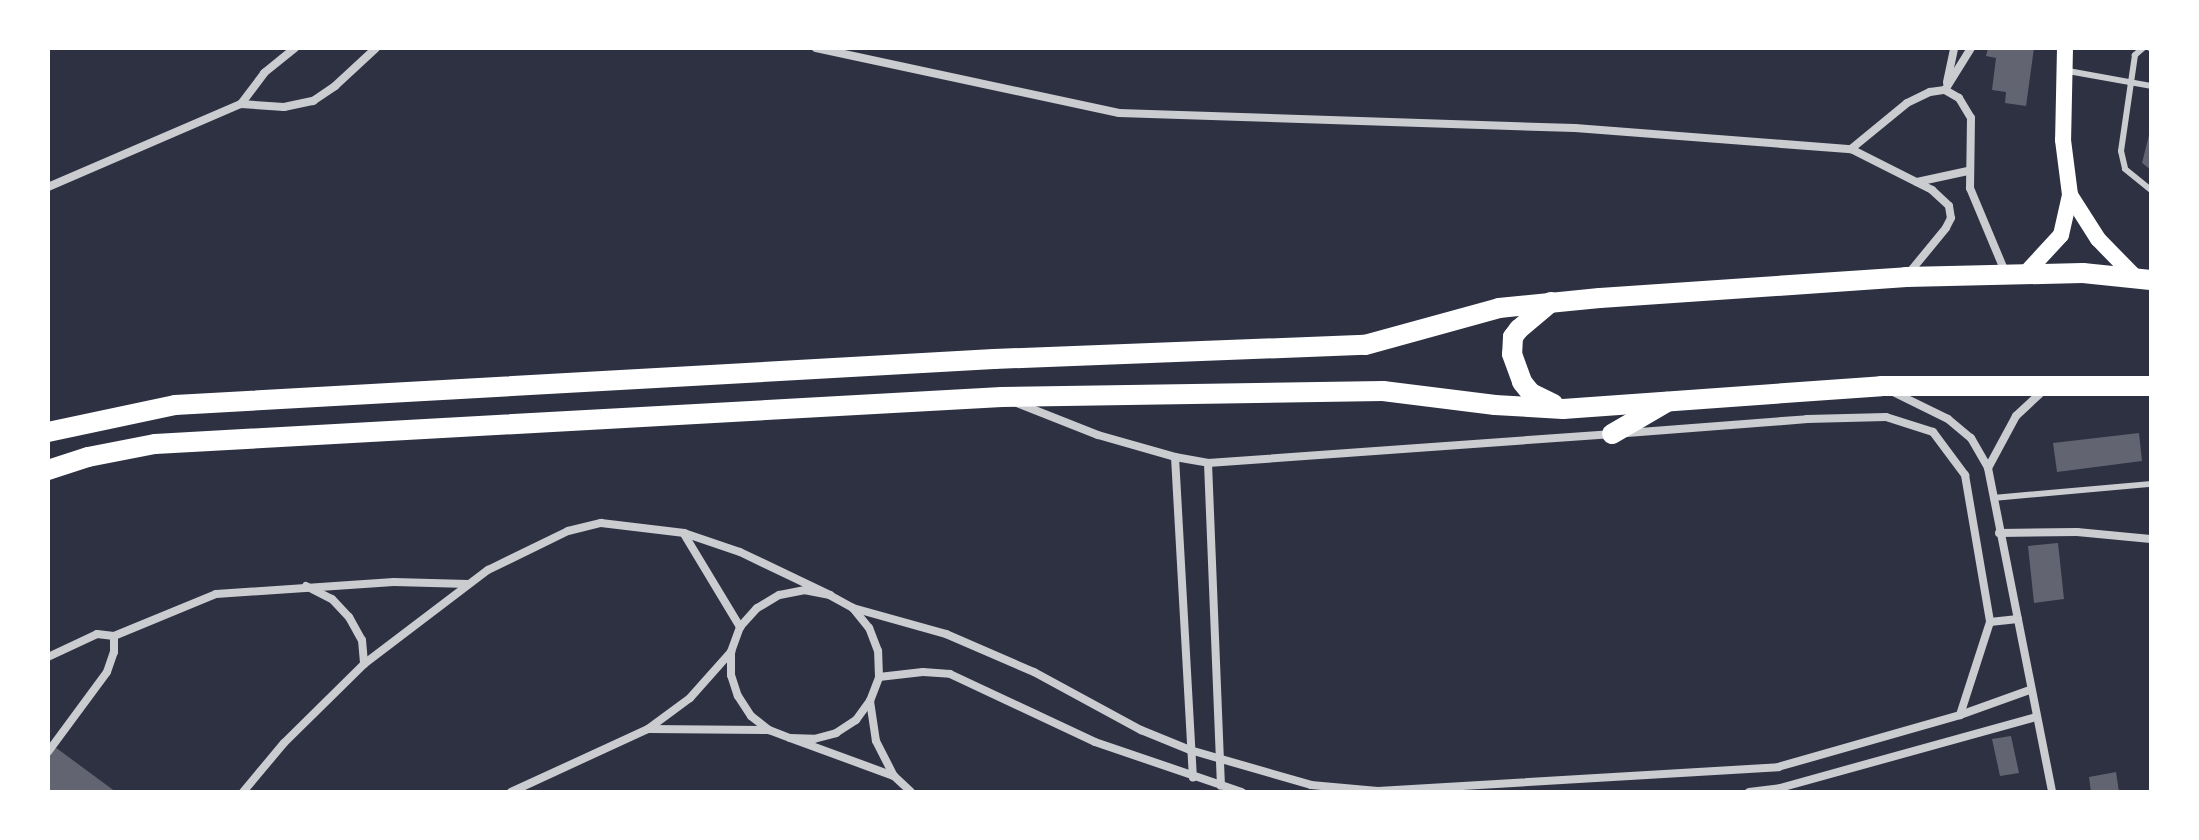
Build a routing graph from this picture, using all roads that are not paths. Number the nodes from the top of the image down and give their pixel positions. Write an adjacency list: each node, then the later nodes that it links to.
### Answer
1 (295, 48): 12 (street)
2 (376, 48): 12 (street)
3 (816, 48): 13 (street)
4 (1954, 48): 11 (street)
5 (1971, 48): 11 (street)
6 (2065, 48): 8 (main road)
7 (2143, 48): 9 (lane)
8 (2064, 71): 9 (lane); 18 (main road)
9 (2131, 83): 10 (lane); 17 (lane)
10 (2151, 86)
11 (1945, 90): 13 (street); 14 (street)
12 (241, 104): 16 (street)
13 (1851, 149): 15 (street)
14 (1968, 171): 15 (street); 19 (street)
15 (1916, 182): 20 (street)
16 (48, 187)
17 (2151, 190)
18 (2070, 195): 19 (main road); 21 (main road)
19 (2016, 274): 20 (highway); 21 (highway)
20 (1906, 277): 22 (highway)
21 (2143, 279)
22 (1551, 302): 28 (highway); 29 (highway)
23 (2051, 384): 24 (highway); 25 (highway); 33 (street)
24 (1881, 386): 27 (highway); 33 (street)
25 (2151, 386)
26 (1002, 397): 28 (highway); 31 (street); 34 (highway)
27 (1673, 399): 28 (highway); 30 (highway)
28 (1563, 409)
29 (48, 432)
30 (1612, 434): 32 (street); 45 (street)
31 (1175, 457): 32 (street); 59 (street)
32 (1208, 463): 61 (street)
33 (1988, 468): 36 (street)
34 (48, 470)
35 (2151, 484): 36 (lane)
36 (1993, 498): 38 (street)
37 (684, 533): 40 (street); 42 (street); 46 (street)
38 (1999, 533): 39 (street); 44 (street)
39 (2151, 539)
40 (469, 584): 41 (street); 50 (street)
41 (305, 586): 47 (street); 50 (street)
42 (830, 595): 43 (street); 46 (street)
43 (853, 608): 51 (street); 59 (street)
44 (2018, 619): 45 (street); 52 (street)
45 (1990, 622): 54 (street)
46 (740, 627): 48 (street)
47 (114, 636): 49 (street); 60 (street)
48 (731, 652): 56 (street); 57 (street)
49 (48, 657)
50 (364, 664): 66 (street)
51 (879, 677): 53 (street); 63 (street)
52 (2030, 690): 54 (street); 55 (street)
53 (870, 701): 58 (street); 62 (street)
54 (1960, 715): 65 (street)
55 (2036, 717): 70 (street); 71 (street)
56 (648, 729): 57 (street); 67 (street)
57 (769, 730): 58 (street)
58 (790, 738): 62 (street)
59 (1190, 750): 61 (street); 63 (street)
60 (48, 752)
61 (1222, 761): 64 (street); 65 (street)
62 (894, 776): 68 (street)
63 (1193, 777): 64 (street)
64 (1221, 786): 69 (street)
65 (1378, 791)
66 (243, 792)
67 (511, 792)
68 (911, 792)
69 (1242, 792)
70 (1749, 792)
71 (2052, 792)

